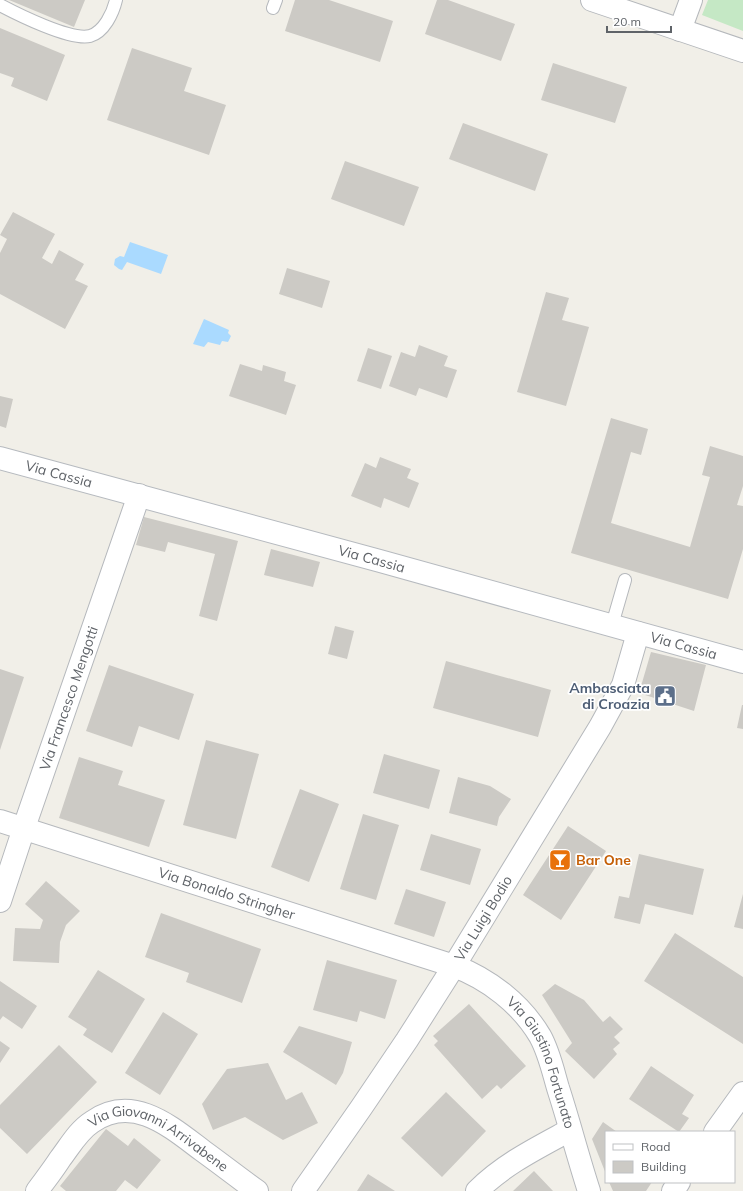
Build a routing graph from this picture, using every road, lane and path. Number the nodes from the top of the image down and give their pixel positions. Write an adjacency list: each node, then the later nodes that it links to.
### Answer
1 (116, 0): 4 (lane)
2 (592, 0): 5 (street)
3 (691, 0): 5 (street)
4 (0, 5)
5 (680, 30): 6 (street)
6 (743, 51)
7 (0, 458): 8 (street, Via Cassia)
8 (139, 495): 10 (street, Via Cassia); 14 (street, Via Francesco Mengotti)
9 (624, 580): 10 (lane)
10 (612, 625): 11 (street, Via Cassia)
11 (638, 633): 12 (street, Via Cassia); 16 (street, Via Luigi Bodio)
12 (743, 662)
13 (0, 821): 14 (street, Via Bonaldo Stringher)
14 (24, 828): 15 (street, Via Francesco Mengotti); 16 (street, Via Bonaldo Stringher)
15 (0, 901)
16 (454, 966): 18 (street, Via Giustino Fortunato); 22 (street, Via Luigi Bodio)
17 (743, 1093): 19 (street)
18 (570, 1130): 23 (street); 24 (street, Via Giustino Fortunato)
19 (716, 1131)
20 (37, 1191): 21 (street, Via Giovanni Arrivabene)
21 (257, 1191)
22 (303, 1191)
23 (477, 1191)
24 (589, 1191)

